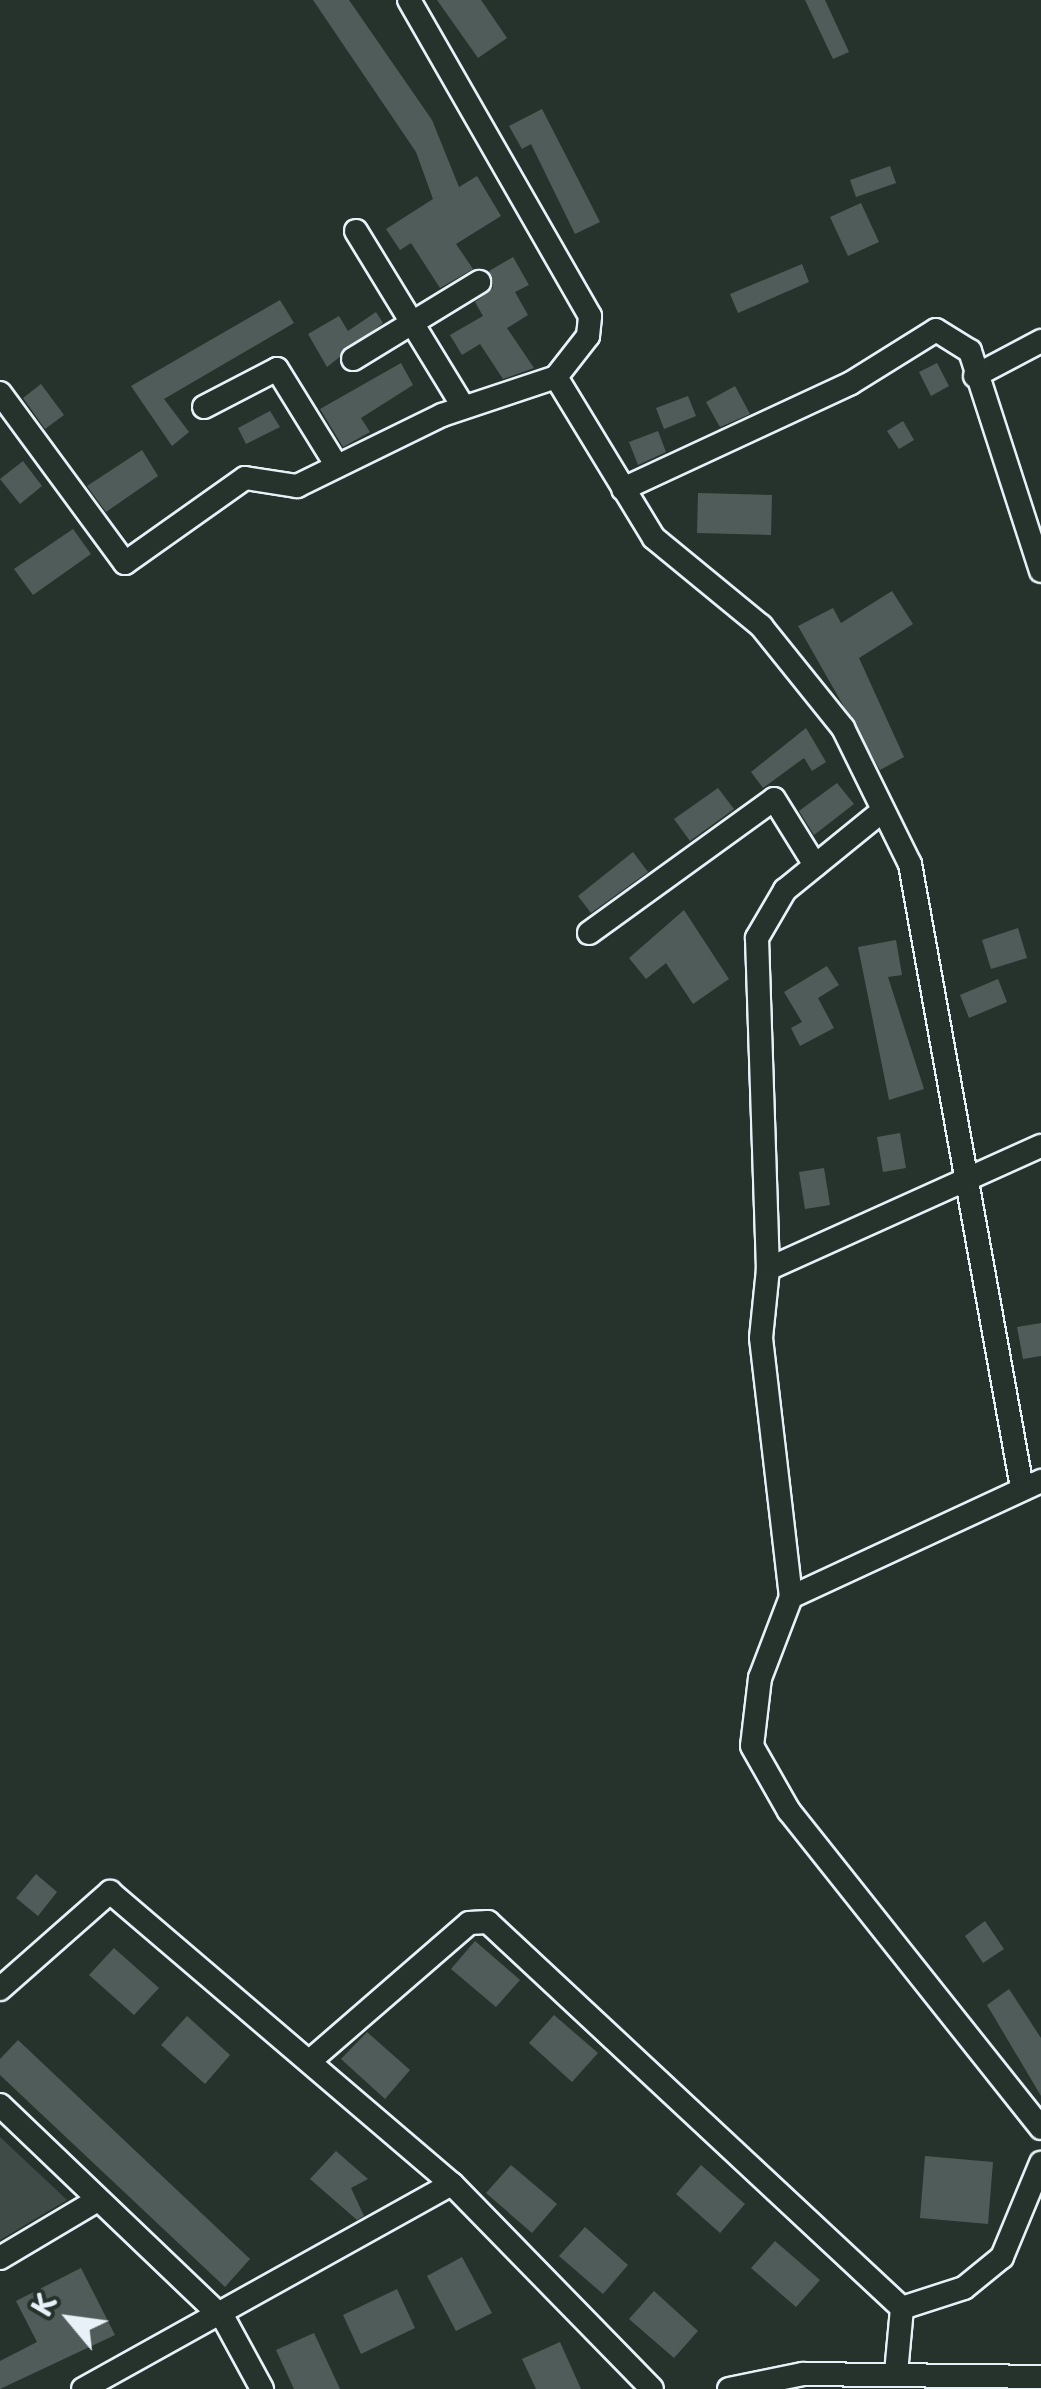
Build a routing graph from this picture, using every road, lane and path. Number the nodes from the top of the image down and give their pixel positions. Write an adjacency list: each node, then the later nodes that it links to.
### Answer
1 (409, 0): 8 (street)
2 (356, 231): 4 (street)
3 (479, 282): 4 (street)
4 (412, 322): 6 (street); 11 (street)
5 (1041, 341): 7 (street)
6 (353, 358)
7 (976, 376): 13 (street); 14 (street)
8 (556, 377): 11 (street); 13 (street)
9 (0, 393): 12 (street)
10 (204, 406): 12 (street)
11 (463, 406): 12 (street)
12 (337, 466)
13 (624, 489): 15 (street)
14 (1041, 571)
15 (881, 812): 16 (street); 19 (street)
16 (816, 865): 17 (street); 20 (street)
17 (589, 932)
18 (1041, 1146): 19 (street)
19 (968, 1173): 20 (street); 21 (street)
20 (768, 1268): 22 (street)
21 (1032, 1484): 22 (street)
22 (791, 1597): 26 (street)
23 (0, 1990): 24 (street)
24 (312, 2060): 28 (street); 31 (street)
25 (0, 2105): 29 (street)
26 (1041, 2128)
27 (1041, 2163): 31 (street)
28 (452, 2184): 32 (street); 37 (street)
29 (96, 2201): 30 (street); 32 (street)
30 (0, 2258)
31 (902, 2308): 33 (street)
32 (224, 2318): 35 (street); 36 (street)
33 (896, 2373): 34 (street); 38 (street)
34 (1041, 2376)
35 (83, 2389)
36 (262, 2389)
37 (652, 2389)
38 (729, 2389)

